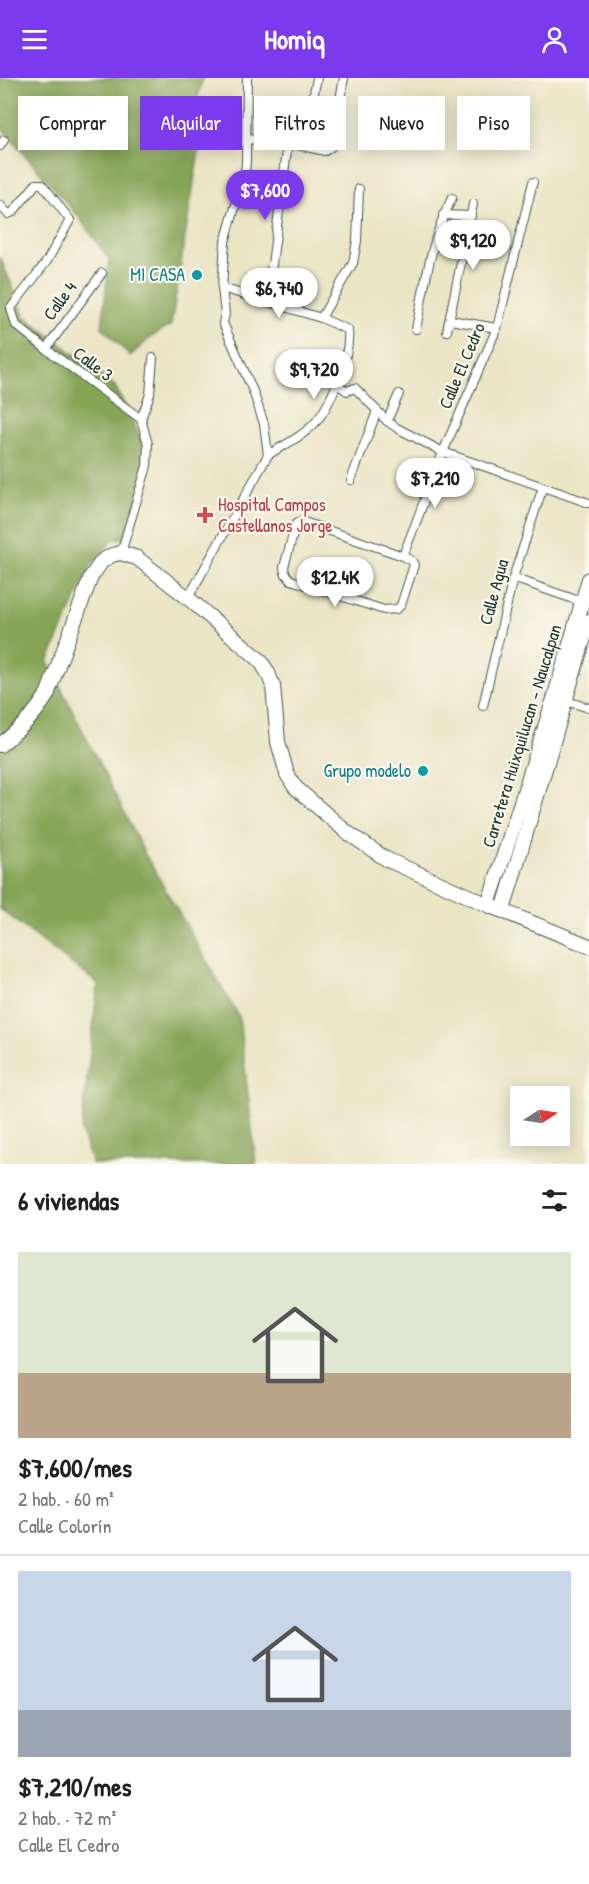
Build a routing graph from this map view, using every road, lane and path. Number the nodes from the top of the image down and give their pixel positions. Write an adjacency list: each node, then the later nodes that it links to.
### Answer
1 (247, 78): 6 (street)
2 (317, 78): 4 (street)
3 (344, 78): 5 (street)
4 (313, 96)
5 (341, 96)
6 (247, 139): 7 (street); 17 (street)
7 (254, 140)
8 (287, 150): 18 (street)
9 (533, 182): 21 (street, Calle El Cedro)
10 (359, 189): 19 (street)
11 (452, 198): 14 (street)
12 (473, 204): 15 (street)
13 (0, 205): 24 (street, Calle 3)
14 (443, 215): 15 (street); 22 (street)
15 (471, 216): 20 (street)
16 (102, 273): 24 (street, Calle 4)
17 (222, 288): 18 (street); 32 (street)
18 (267, 302): 19 (street)
19 (321, 318): 26 (street)
20 (450, 320): 21 (street); 23 (street)
21 (497, 328): 31 (street, Calle El Cedro)
22 (416, 330)
23 (447, 331)
24 (46, 349): 29 (street, Calle 3)
25 (153, 358): 29 (street)
26 (337, 384): 28 (street); 32 (street)
27 (399, 394): 30 (street)
28 (377, 411): 30 (street); 33 (street)
29 (141, 419): 36 (street)
30 (387, 421): 31 (street)
31 (443, 452): 34 (street); 37 (street, Calle El Cedro)
32 (268, 455): 40 (street)
33 (351, 480)
34 (543, 487): 35 (street); 38 (street, Calle Agua)
35 (589, 503)
36 (121, 553): 40 (main road); 46 (main road)
37 (403, 556): 37 (street)
38 (513, 578): 41 (street); 44 (street, Calle Agua)
39 (589, 579): 41 (main road, Carretera Huixquilucan - Naucalpan)
40 (188, 598): 47 (main road)
41 (582, 602): 43 (main road, Carretera Huixquilucan - Naucalpan)
42 (589, 621): 43 (main road, Carretera Huixquilucan - Naucalpan)
43 (560, 700): 45 (street); 47 (main road, Carretera Huixquilucan - Naucalpan); 48 (main road, Carretera Huixquilucan - Naucalpan)
44 (483, 706)
45 (589, 708)
46 (0, 745)
47 (488, 904): 48 (main road)
48 (503, 910): 49 (main road)
49 (589, 946)

